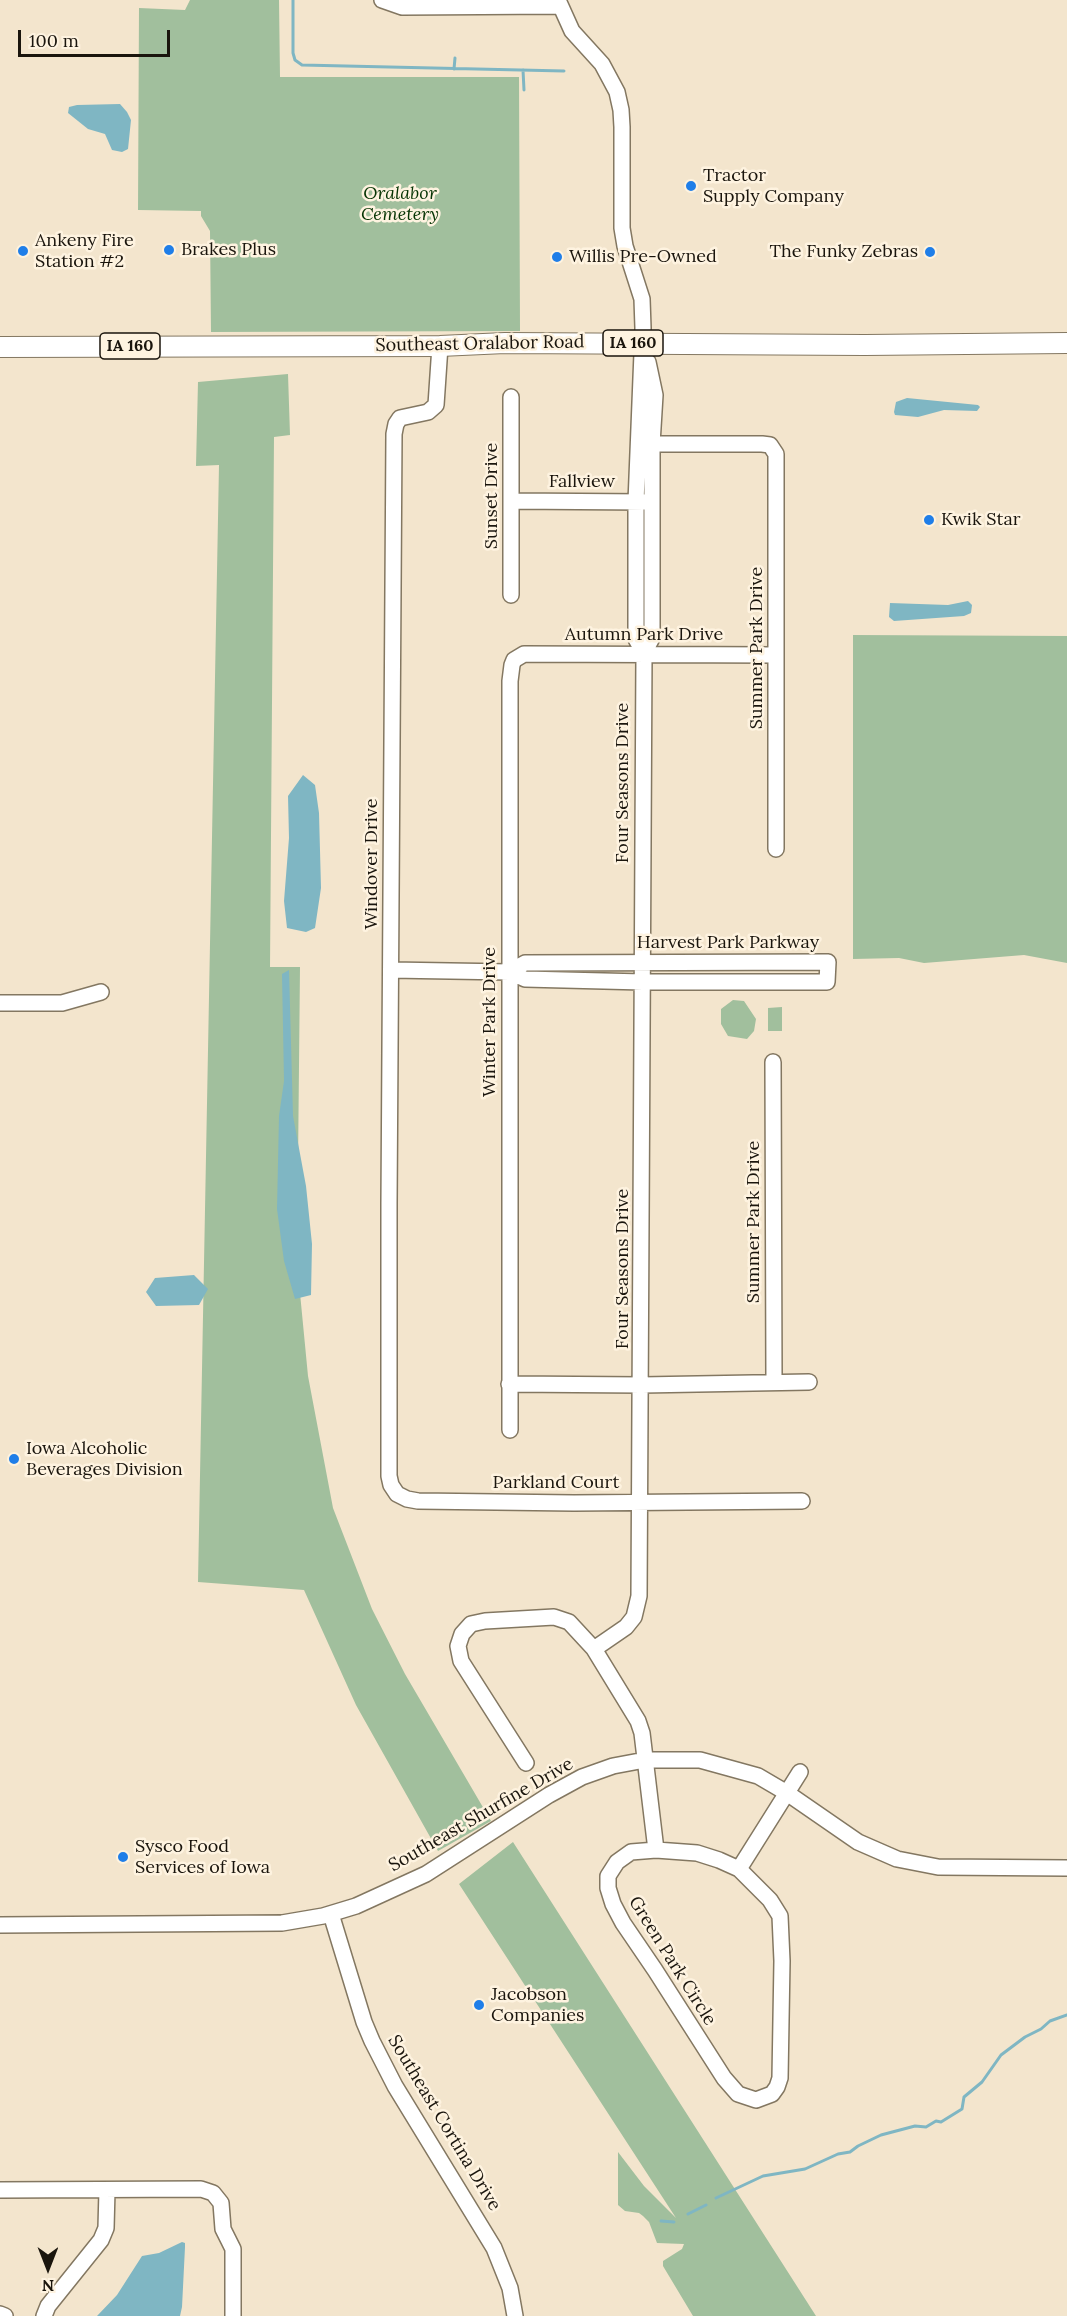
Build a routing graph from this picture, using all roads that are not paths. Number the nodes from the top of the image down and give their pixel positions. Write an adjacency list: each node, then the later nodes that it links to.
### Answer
1 (382, 0): 2 (street)
2 (558, 3): 3 (street)
3 (643, 343): 4 (main road, Southeast Oralabor Road / IA 160); 5 (main road, Southeast Oralabor Road / IA 160); 8 (street, Four Seasons Drive); 10 (street, Four Seasons Drive)
4 (1067, 343)
5 (440, 346): 6 (main road, Southeast Oralabor Road / IA 160); 17 (street, Windover Drive)
6 (0, 347)
7 (511, 397): 9 (street, Sunset Drive)
8 (652, 444): 10 (street, Four Seasons Drive); 13 (street, Summer Park Drive)
9 (511, 501): 10 (street, Fallview); 11 (street, Sunset Drive)
10 (644, 502): 12 (street, Four Seasons Drive)
11 (511, 595)
12 (644, 653): 13 (street, Autumn Park Drive); 14 (street, Autumn Park Drive); 16 (street, Four Seasons Drive)
13 (776, 655): 15 (street, Summer Park Drive)
14 (514, 660): 18 (street, Winter Park Drive)
15 (776, 849)
16 (642, 963): 18 (street, Harvest Park Parkway); 19 (street, Four Seasons Drive); 19 (street, Harvest Park Parkway)
17 (391, 970): 18 (street, Harvest Park Parkway); 27 (street, Windover Drive)
18 (509, 972): 19 (street, Harvest Park Parkway); 25 (street, Winter Park Drive)
19 (643, 982): 26 (street, Four Seasons Drive)
20 (100, 992): 21 (street)
21 (0, 1003)
22 (773, 1062): 23 (street, Summer Park Drive)
23 (774, 1382): 24 (street); 26 (street)
24 (809, 1382)
25 (509, 1384): 26 (street); 28 (street, Winter Park Drive)
26 (642, 1385): 30 (street, Four Seasons Drive)
27 (389, 1410): 30 (street, Parkland Court)
28 (510, 1430)
29 (802, 1502): 30 (street, Parkland Court)
30 (640, 1503): 31 (street, Four Seasons Drive)
31 (594, 1650): 32 (street); 33 (street)
32 (645, 1760): 35 (street, Southeast Shurfine Drive); 36 (street); 39 (street, Southeast Shurfine Drive)
33 (526, 1763)
34 (800, 1772): 35 (street)
35 (787, 1793): 37 (street, Southeast Shurfine Drive); 38 (street)
36 (656, 1850): 38 (street); 38 (street, Green Park Circle)
37 (1067, 1868)
38 (739, 1869)
39 (331, 1914): 40 (street, Southeast Shurfine Drive); 47 (street, Southeast Cortina Drive)
40 (0, 1925)
41 (0, 2190): 42 (street)
42 (107, 2190): 45 (street); 46 (street)
43 (0, 2314): 44 (street)
44 (5, 2316)
45 (44, 2316)
46 (233, 2316)
47 (515, 2316)

